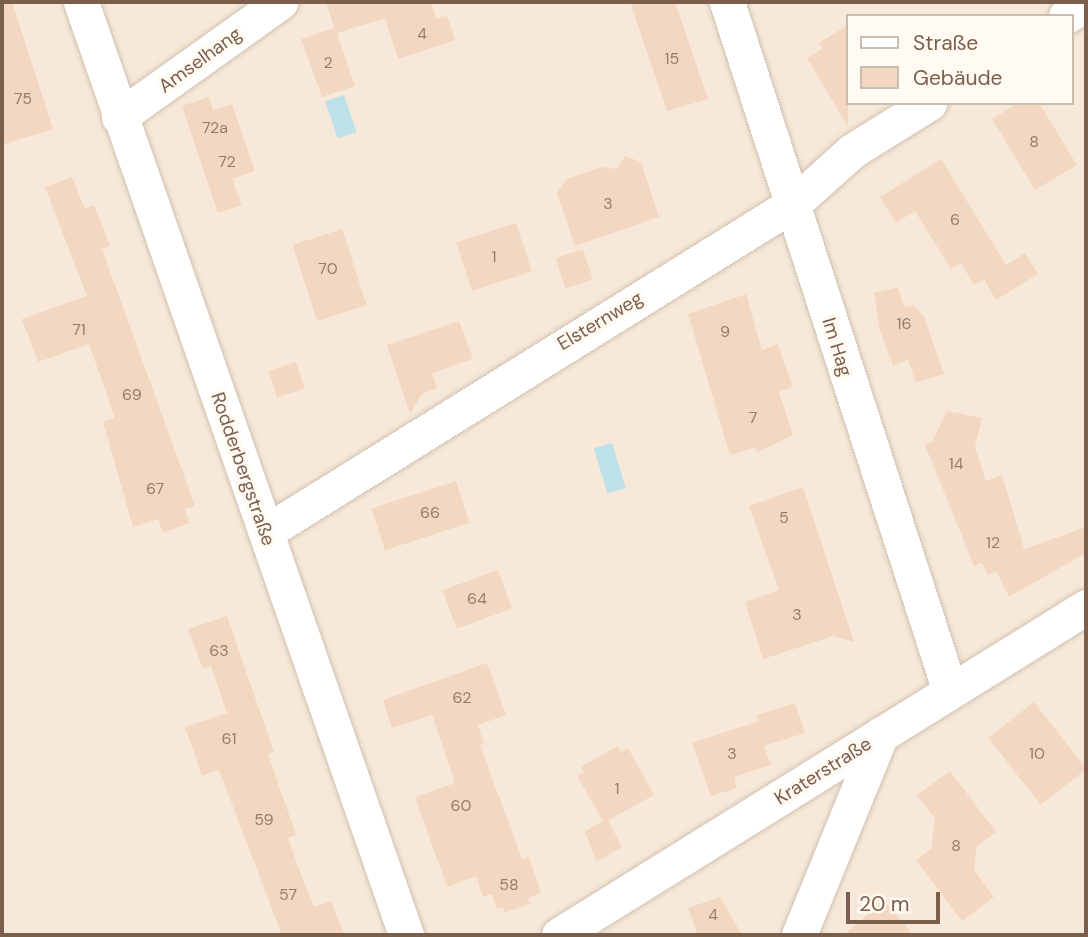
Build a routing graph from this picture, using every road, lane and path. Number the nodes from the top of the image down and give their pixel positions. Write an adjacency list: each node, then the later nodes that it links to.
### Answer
1 (81, 2): 7 (street, Rodderbergstraße)
2 (280, 2): 7 (street, Amselhang)
3 (727, 2): 8 (street, Im Hag)
4 (1086, 4): 5 (street)
5 (1069, 14)
6 (926, 105): 8 (street, Elsternweg)
7 (119, 117): 9 (street, Rodderbergstraße)
8 (793, 204): 9 (street, Elsternweg); 11 (street, Im Hag)
9 (266, 532): 13 (street, Rodderbergstraße)
10 (1086, 607): 11 (street, Kraterstraße)
11 (950, 691): 12 (street, Kraterstraße)
12 (881, 734): 14 (street, Kraterstraße); 15 (street)
13 (406, 935)
14 (559, 935)
15 (799, 935)

